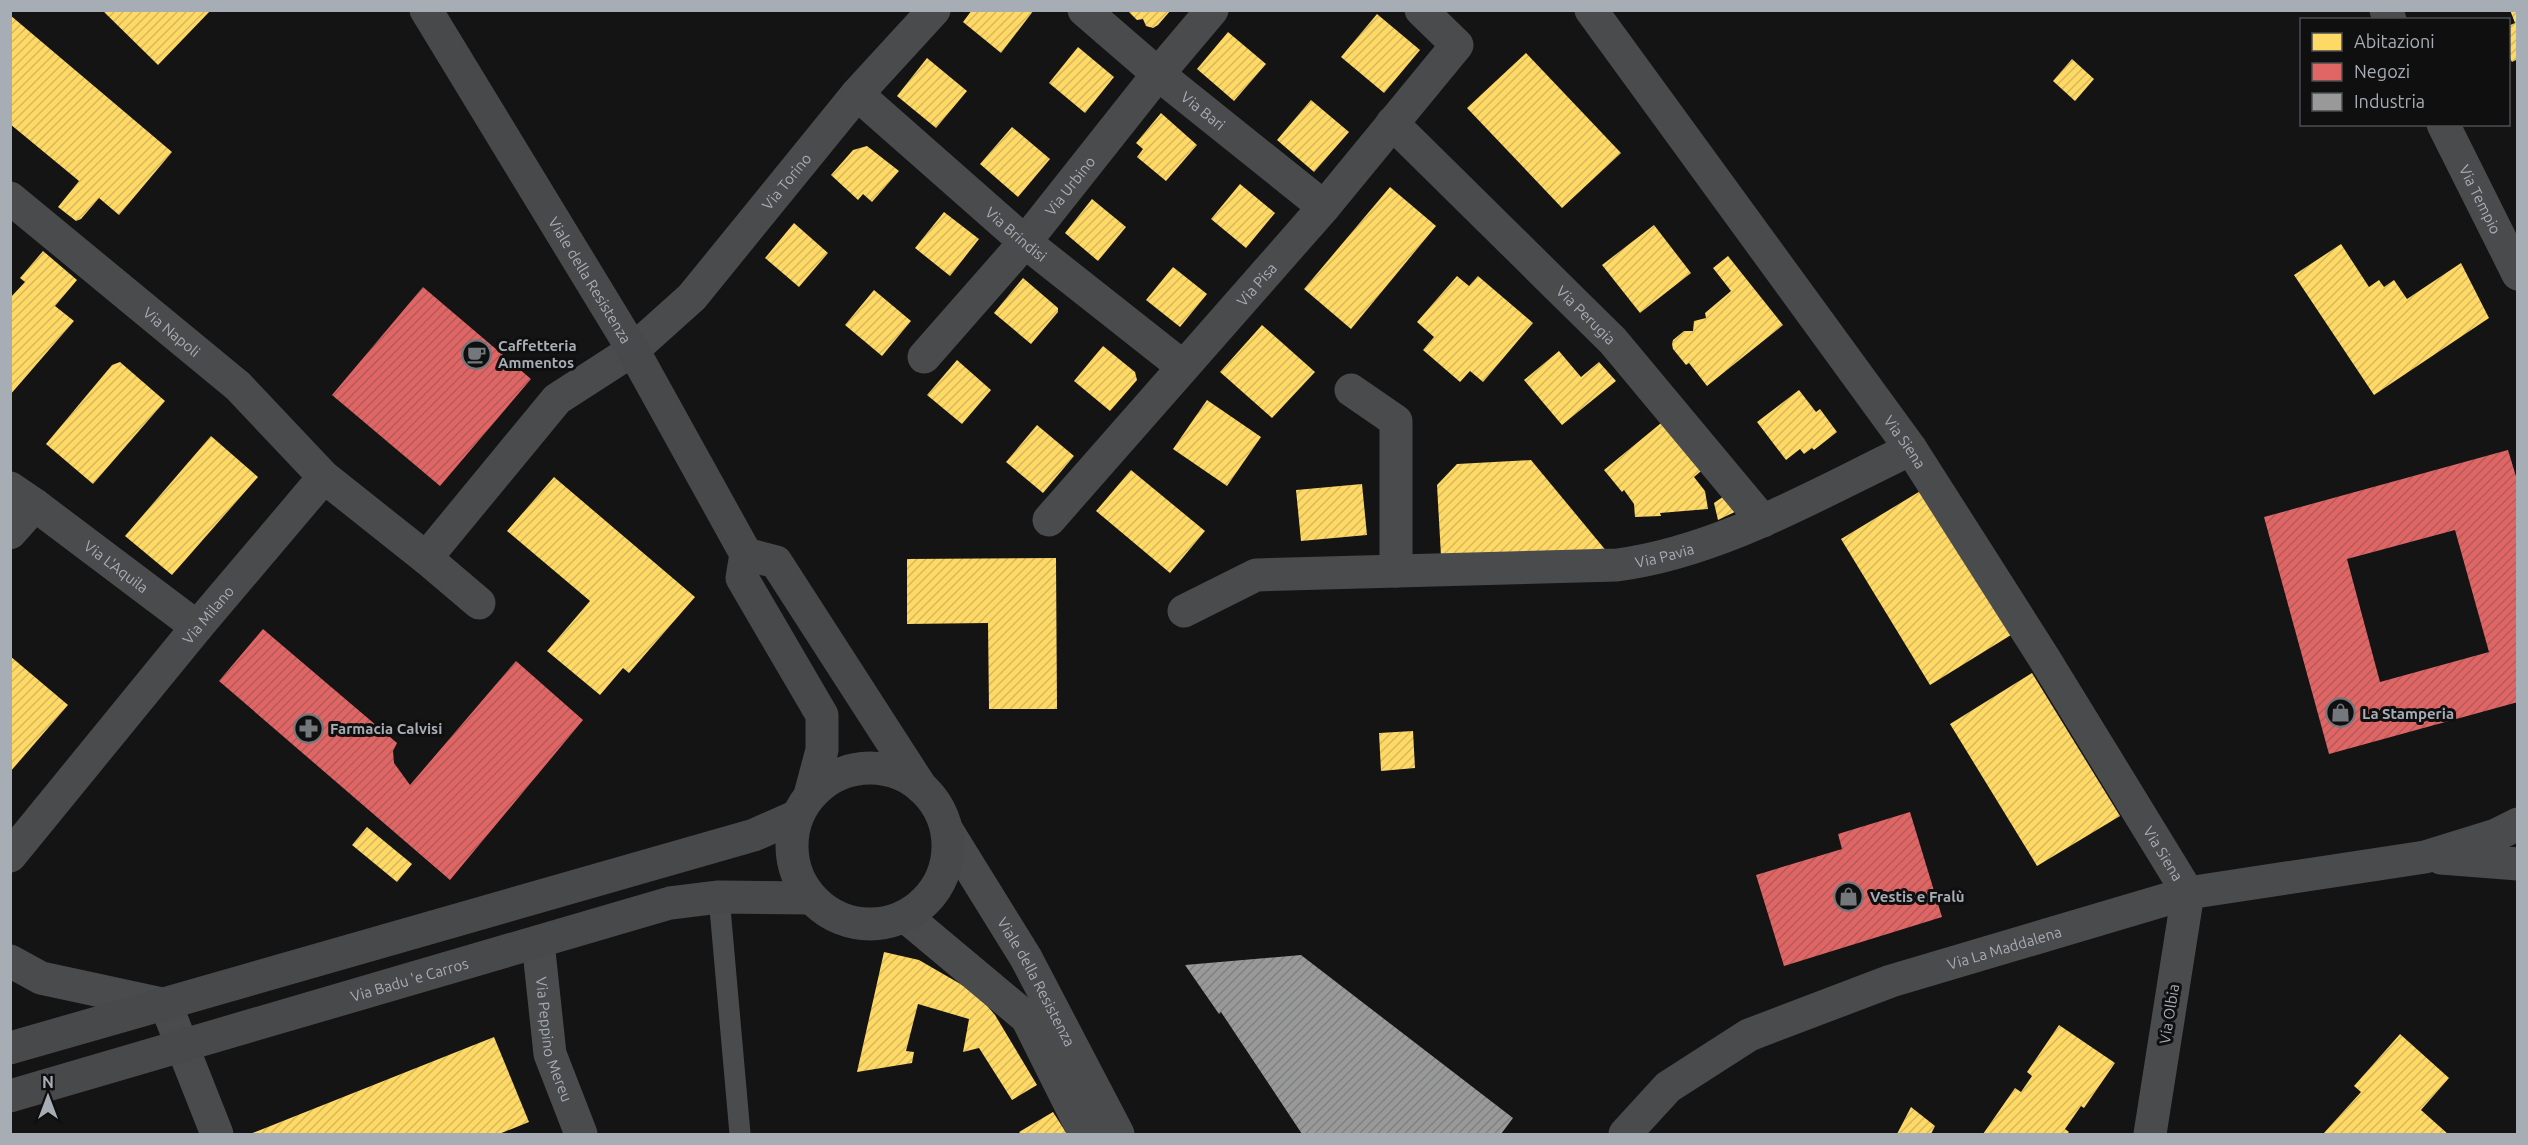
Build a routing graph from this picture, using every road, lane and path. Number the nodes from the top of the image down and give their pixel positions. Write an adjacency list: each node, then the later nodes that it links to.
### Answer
1 (426, 10): 15 (main road, Viale della Resistenza)
2 (934, 10): 8 (street, Via Torino)
3 (1084, 10): 7 (street, Via Bari)
4 (1212, 10): 7 (street, Via Urbino)
5 (1421, 10): 9 (street, Via Pisa)
6 (1591, 10): 19 (street, Via Siena)
7 (1158, 74): 12 (street, Via Bari); 13 (street, Via Urbino)
8 (857, 94): 13 (street, Via Brindisi); 15 (street, Via Torino)
9 (1392, 123): 12 (street, Via Pisa); 23 (street, Via Perugia)
10 (2444, 126): 14 (street, Via Tempio)
11 (10, 198): 20 (street, Via Napoli)
12 (1324, 207): 17 (street, Via Pisa)
13 (1025, 242): 16 (street, Via Urbino); 17 (street, Via Brindisi)
14 (2517, 274)
15 (633, 350): 25 (main road, Viale della Resistenza); 26 (street)
16 (924, 357)
17 (1182, 366): 22 (street, Via Pisa)
18 (1351, 390): 27 (street)
19 (1911, 449): 23 (street, Via Pavia); 38 (street, Via Siena)
20 (324, 477): 26 (street); 30 (street, Via Milano)
21 (23, 496): 24 (street); 30 (street, Via L'Aquila)
22 (1049, 520)
23 (1763, 521): 27 (street, Via Pavia)
24 (10, 533)
25 (746, 554): 31 (main road); 32 (main road)
26 (426, 558): 28 (street)
27 (1396, 571): 29 (street, Via Pavia)
28 (479, 603)
29 (1184, 611)
30 (197, 627): 35 (street, Via Milano)
31 (921, 787): 32 (main road); 34 (main road)
32 (804, 806): 40 (main road); 44 (main road)
33 (2517, 824): 36 (street, Via La Maddalena)
34 (948, 832): 41 (main road); 52 (street, Viale della Resistenza)
35 (10, 856)
36 (2425, 857): 37 (street, Via La Maddalena); 38 (street, Via La Maddalena)
37 (2517, 864)
38 (2188, 893): 53 (street, Via La Maddalena); 54 (street, Via Olbia)
39 (719, 897): 40 (main road, Via Badu 'e Carros); 42 (main road, Via Badu 'e Carros); 50 (lane)
40 (811, 898): 41 (main road)
41 (905, 916): 51 (street, Viale della Resistenza)
42 (538, 942): 45 (main road, Via Badu 'e Carros); 49 (street, Via Peppino Mereu)
43 (10, 961): 44 (street)
44 (166, 1005): 45 (street); 46 (main road)
45 (183, 1046): 47 (main road, Via Badu 'e Carros); 48 (street)
46 (10, 1048)
47 (10, 1096)
48 (217, 1134)
49 (581, 1134)
50 (740, 1134)
51 (1085, 1134)
52 (1118, 1134)
53 (1625, 1134)
54 (2150, 1134)

